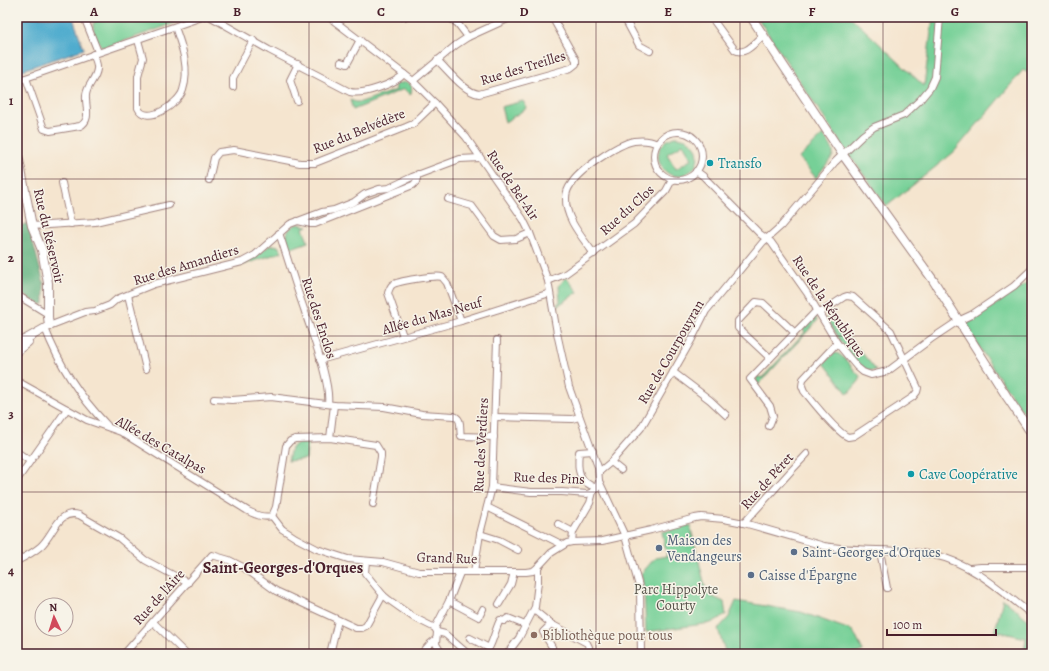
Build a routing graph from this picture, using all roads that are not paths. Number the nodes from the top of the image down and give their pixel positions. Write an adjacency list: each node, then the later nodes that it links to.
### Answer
1 (86, 17): 19 (street)
2 (202, 17): 12 (street)
3 (211, 17): 16 (street)
4 (329, 17): 17 (street, Rue de Bel-Air)
5 (449, 17): 14 (street)
6 (512, 17): 14 (street)
7 (552, 17): 20 (street, Rue des Treilles)
8 (624, 17): 18 (street)
9 (711, 17): 13 (street)
10 (751, 17): 13 (street)
11 (940, 17): 32 (street, Rue de Courpouyran)
12 (175, 27): 15 (street); 15 (street)
13 (763, 36): 32 (street)
14 (468, 37): 20 (street)
15 (138, 40): 19 (street)
16 (253, 40): 22 (street); 27 (street)
17 (360, 40): 21 (street); 23 (street, Rue de Bel-Air)
18 (650, 51)
19 (96, 53): 24 (street); 24 (street)
20 (437, 60): 26 (street)
21 (341, 62)
22 (298, 64): 23 (street); 28 (street)
23 (404, 74): 26 (street, Rue de Bel-Air)
24 (26, 78): 25 (street)
25 (17, 81)
26 (413, 81): 29 (street, Rue de Bel-Air)
27 (233, 87)
28 (297, 101)
29 (435, 103): 33 (street, Rue de Bel-Air); 35 (street, Rue du Belvédère)
30 (657, 144): 34 (street); 36 (street, Rue du Clos); 45 (street, Rue du Clos)
31 (17, 150): 41 (street, Rue du Réservoir)
32 (843, 154): 44 (street, Rue de Courpouyran); 54 (street)
33 (480, 158): 42 (street, Rue de Bel-Air); 43 (street, Rue des Amandiers)
34 (696, 171): 36 (street, Rue du Clos); 44 (street, Rue de la République)
35 (209, 180)
36 (672, 180): 45 (street, Rue du Clos)
37 (62, 184): 40 (street)
38 (448, 199): 42 (street)
39 (169, 205): 40 (street)
40 (71, 224): 41 (street)
41 (32, 226): 52 (street, Rue du Réservoir)
42 (530, 232): 47 (street, Rue de Bel-Air)
43 (279, 233): 50 (street, Rue des Amandiers); 65 (street, Rue des Enclos)
44 (767, 238): 51 (street, Rue de la République); 67 (street, Rue de Courpouyran)
45 (594, 254): 47 (street, Rue du Clos)
46 (1032, 269): 54 (street, Rue de la République)
47 (548, 282): 48 (street, Rue de Bel-Air)
48 (550, 293): 53 (street, Allée du Mas Neuf); 74 (street, Rue de Bel-Air)
49 (17, 295): 52 (street)
50 (128, 295): 55 (street, Rue des Amandiers); 66 (street)
51 (819, 311): 56 (street); 60 (street, Rue de la République); 64 (street)
52 (48, 314): 55 (street, Rue du Réservoir)
53 (462, 321): 57 (street, Allée du Mas Neuf); 57 (street)
54 (958, 321): 64 (street, Rue de la République); 77 (street)
55 (47, 327): 58 (street); 76 (street, Rue du Réservoir)
56 (794, 332): 63 (street); 63 (street)
57 (403, 336): 65 (street, Allée du Mas Neuf)
58 (30, 338): 61 (street); 62 (street)
59 (497, 340): 73 (street, Rue des Verdiers)
60 (837, 343): 64 (street, Rue de la République); 64 (street)
61 (17, 344)
62 (17, 351)
63 (770, 358): 75 (street)
64 (905, 359)
65 (320, 360): 70 (street, Rue des Enclos)
66 (146, 369)
67 (673, 372): 72 (street); 84 (street, Rue de Courpouyran)
68 (17, 381): 71 (street, Allée des Catalpas)
69 (214, 398): 70 (street)
70 (331, 404): 78 (street); 79 (street, Rue des Enclos)
71 (67, 409): 76 (street, Allée des Catalpas); 83 (street)
72 (726, 415)
73 (495, 417): 74 (street); 78 (street, Rue des Verdiers)
74 (579, 417): 80 (street, Rue de Bel-Air)
75 (769, 426)
76 (108, 427): 93 (street, Allée des Catalpas)
77 (1032, 434)
78 (494, 437): 89 (street, Rue des Verdiers)
79 (330, 438): 91 (street); 93 (street)
80 (593, 451): 86 (street, Rue de Bel-Air); 90 (street)
81 (17, 452): 83 (street)
82 (807, 454): 94 (street, Rue de Péret)
83 (30, 461): 87 (street)
84 (611, 462): 85 (street); 86 (street, Rue de Courpouyran)
85 (621, 470)
86 (600, 472): 88 (street, Rue de Bel-Air)
87 (17, 480)
88 (600, 481): 90 (street, Rue des Pins); 98 (street, Rue de Bel-Air)
89 (492, 487): 90 (street, Rue des Pins); 92 (street, Rue des Verdiers)
90 (595, 490): 96 (street)
91 (373, 504)
92 (487, 507): 97 (street, Rue des Verdiers); 100 (street)
93 (272, 516): 104 (street, Grand Rue)
94 (744, 523): 98 (street); 102 (street)
95 (558, 524): 96 (street)
96 (573, 532): 99 (street)
97 (480, 534): 101 (street); 108 (street, Rue des Verdiers)
98 (626, 536): 99 (street); 135 (street, Rue de Bel-Air)
99 (572, 542): 100 (street)
100 (563, 545): 105 (street)
101 (518, 550)
102 (880, 551): 107 (street); 112 (street)
103 (17, 561): 111 (street)
104 (366, 561): 110 (street, Grand Rue); 113 (street)
105 (538, 567): 109 (street, Grand Rue); 116 (street)
106 (1032, 567): 107 (street)
107 (970, 568): 118 (street)
108 (474, 572): 109 (street, Grand Rue); 110 (street, Grand Rue)
109 (514, 572): 115 (street)
110 (460, 573): 114 (street)
111 (188, 583): 119 (street, Rue de l'Aire); 120 (street, Rue de l'Aire)
112 (887, 588)
113 (383, 595): 119 (street); 123 (street)
114 (449, 601): 117 (street); 123 (street)
115 (499, 604)
116 (534, 608): 121 (street); 122 (street)
117 (483, 609)
118 (1032, 615)
119 (338, 620): 129 (street)
120 (153, 622): 127 (street, Rue de l'Aire); 128 (street)
121 (551, 624): 126 (street); 134 (street)
122 (525, 625): 124 (street); 133 (street)
123 (436, 630): 125 (street); 132 (street)
124 (470, 638)
125 (436, 641): 130 (street); 131 (street)
126 (552, 647)
127 (124, 654)
128 (186, 654)
129 (330, 654)
130 (421, 654)
131 (442, 654)
132 (468, 654)
133 (507, 654)
134 (588, 654)
135 (641, 654)

